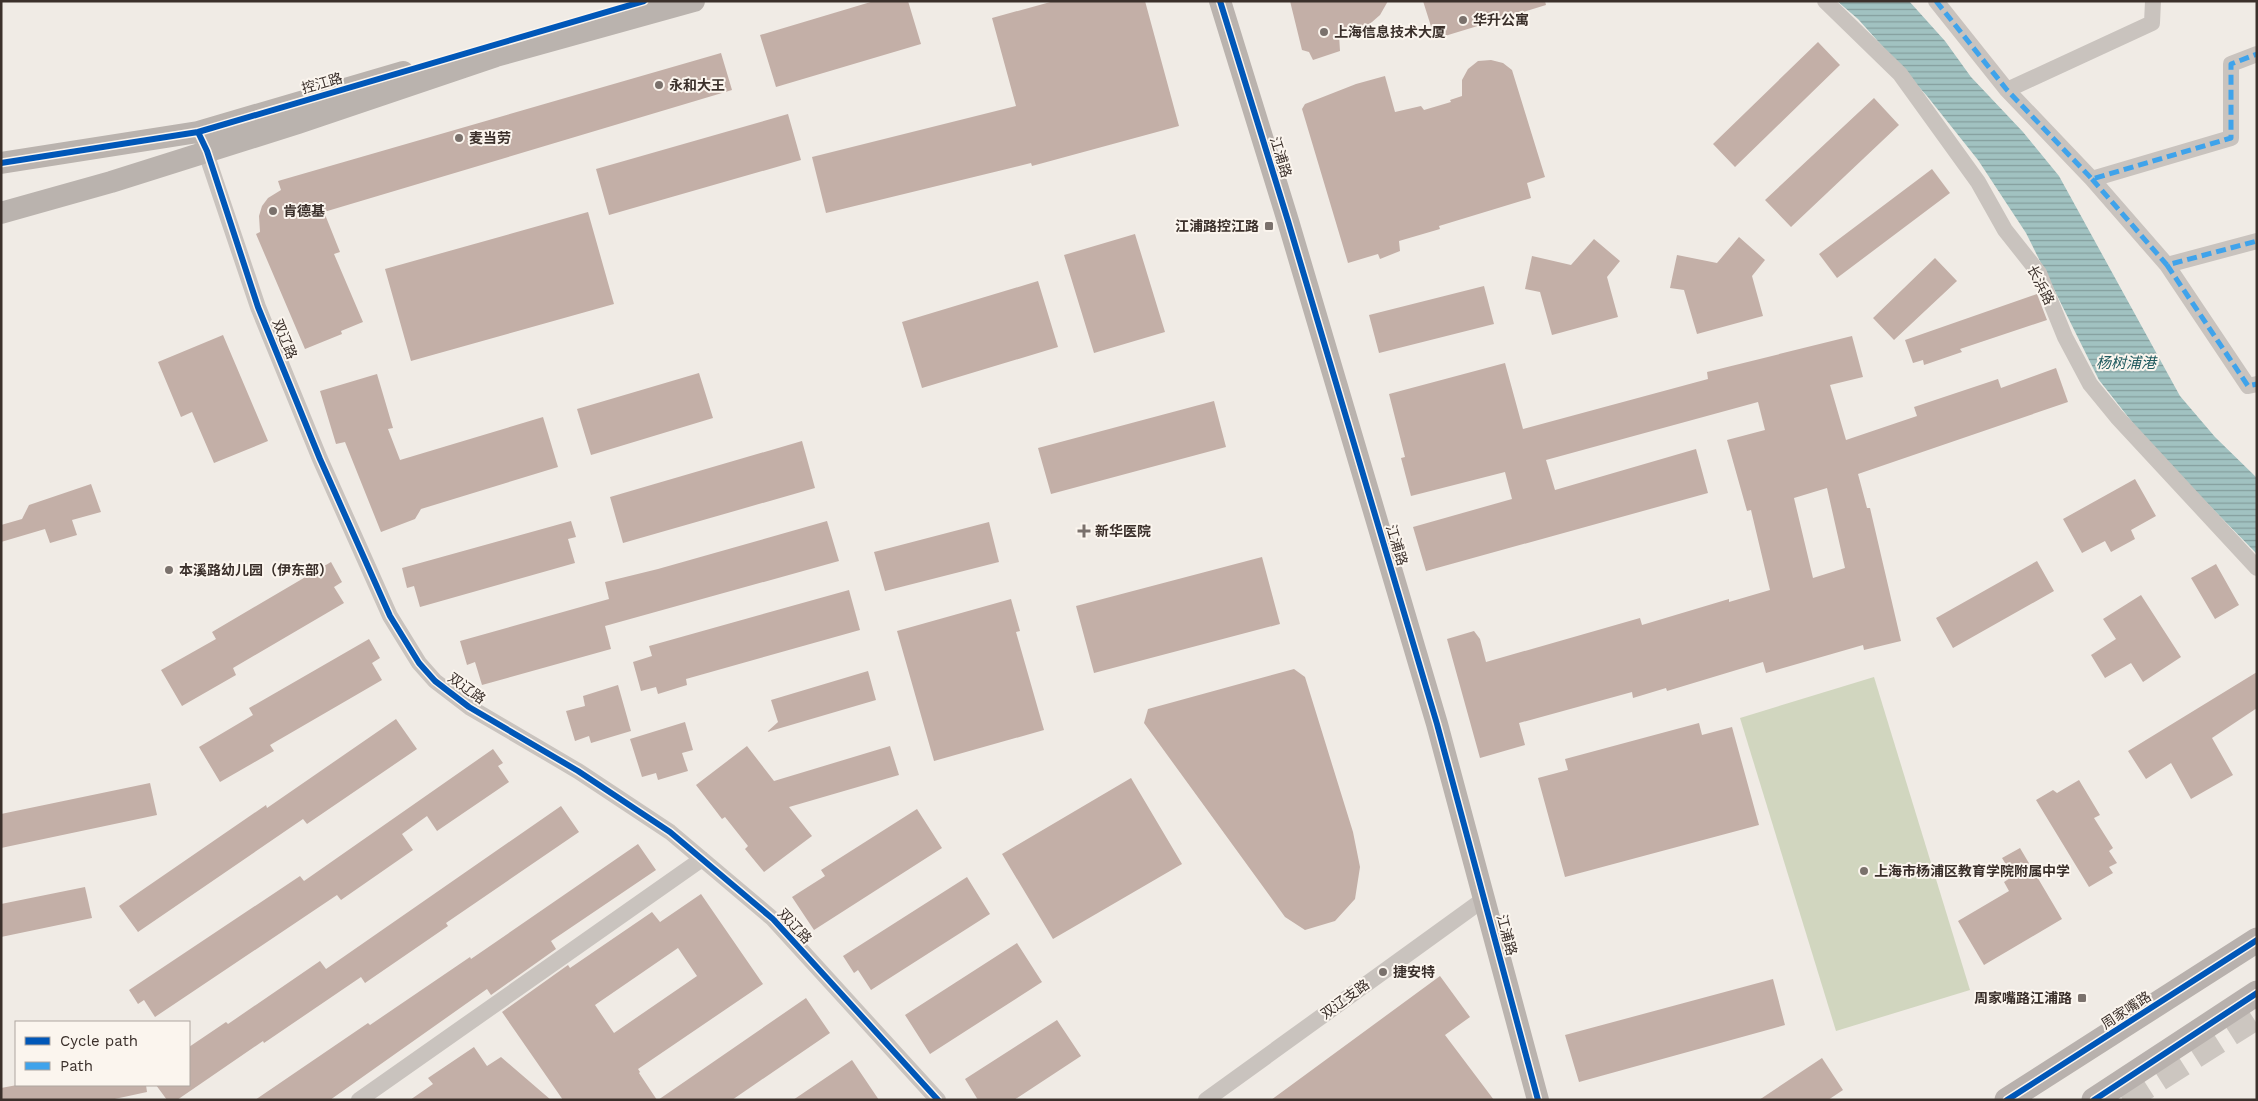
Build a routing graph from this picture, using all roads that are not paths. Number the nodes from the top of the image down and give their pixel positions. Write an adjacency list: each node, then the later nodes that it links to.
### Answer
1 (644, 1): 9 (main road, 控江路)
2 (694, 1): 9 (main road, 控江路)
3 (1220, 1): 18 (main road, 江浦路)
4 (1825, 1): 16 (street, 长浜路)
5 (1936, 1): 8 (street)
6 (2153, 1): 8 (street)
7 (2257, 54): 11 (street)
8 (2007, 90): 11 (street)
9 (202, 142): 10 (main road, 控江路); 12 (main road, 控江路); 17 (street, 双辽路)
10 (1, 163)
11 (2092, 179): 14 (street)
12 (1, 213)
13 (2257, 241): 14 (street)
14 (2167, 265): 15 (street)
15 (2254, 388)
16 (2257, 568)
17 (702, 858): 21 (street); 22 (street, 双辽路)
18 (1484, 899): 23 (street, 双辽支路); 24 (main road, 江浦路)
19 (2257, 940): 25 (main road, 周家嘴路)
20 (2257, 993): 26 (main road)
21 (359, 1100)
22 (938, 1100)
23 (1206, 1100)
24 (1538, 1100)
25 (2007, 1100)
26 (2094, 1100)

